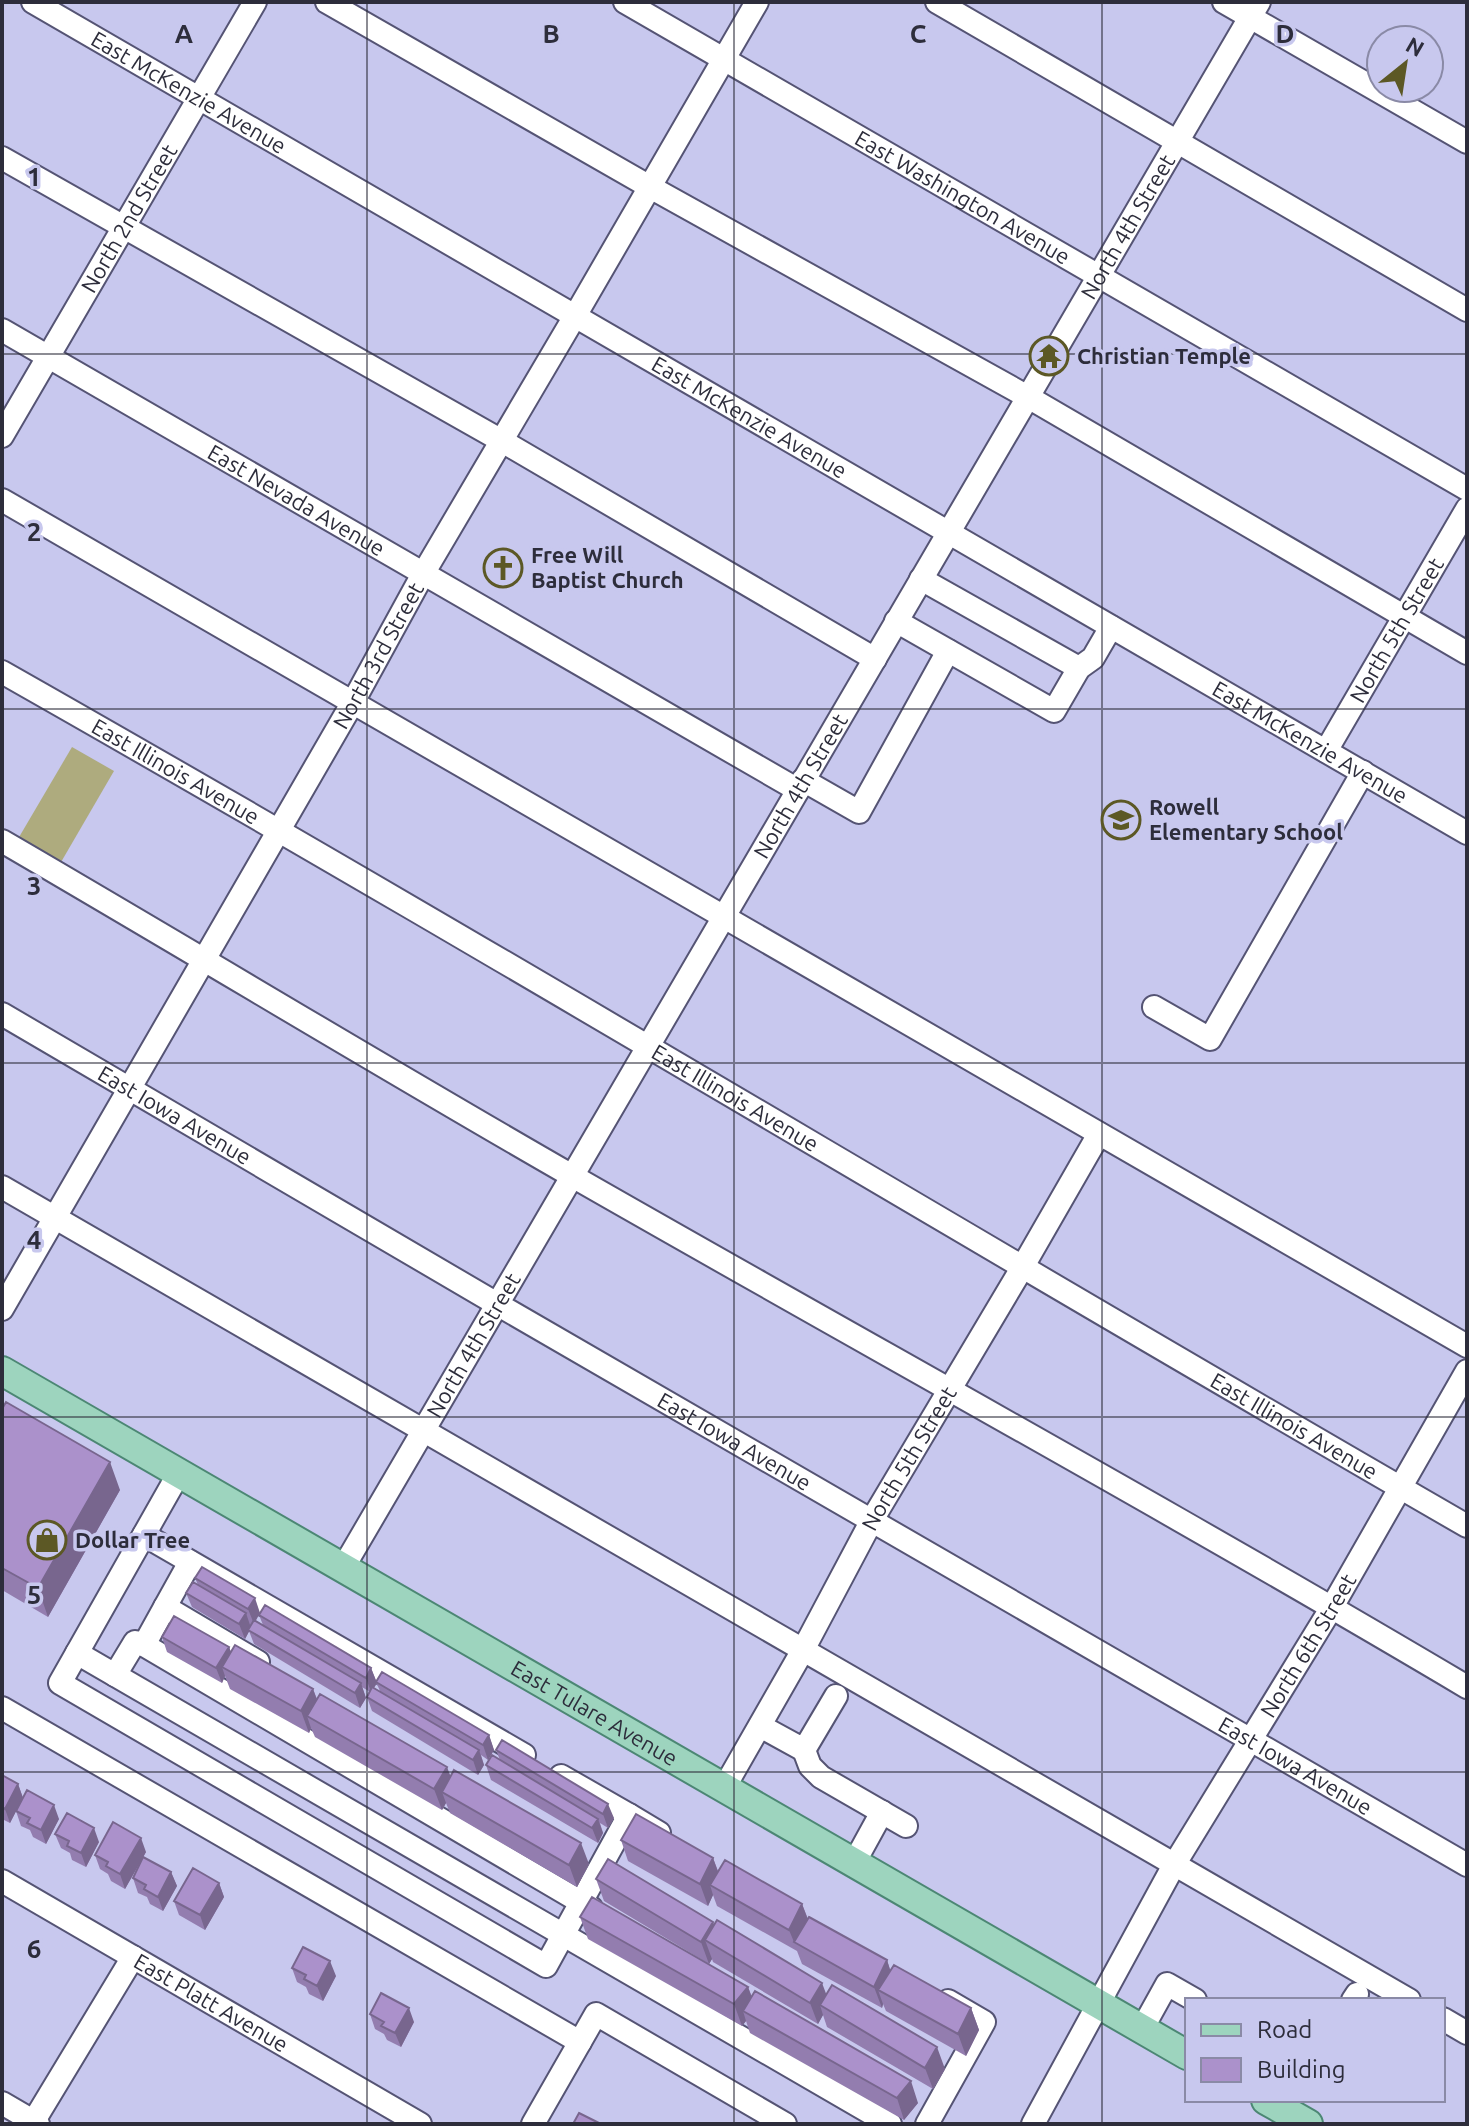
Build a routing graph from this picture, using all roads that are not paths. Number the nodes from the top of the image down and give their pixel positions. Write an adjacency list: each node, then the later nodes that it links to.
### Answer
1 (33, 2): 10 (street, East McKenzie Avenue)
2 (255, 2): 10 (street, North 2nd Street)
3 (327, 2): 14 (street)
4 (625, 2): 9 (street, East Washington Avenue)
5 (757, 2): 9 (street, North 3rd Street)
6 (937, 2): 11 (street)
7 (1224, 2): 8 (street)
8 (1254, 10): 11 (street, North 4th Street); 12 (street)
9 (724, 59): 14 (street, North 3rd Street); 16 (street, East Washington Avenue)
10 (200, 99): 15 (street, North 2nd Street); 18 (street, East McKenzie Avenue)
11 (1177, 142): 16 (street, North 4th Street); 17 (street)
12 (1467, 142)
13 (2, 158): 15 (street)
14 (650, 187): 18 (street, North 3rd Street); 21 (street)
15 (125, 228): 20 (street, North 2nd Street); 23 (street)
16 (1099, 276): 21 (street, North 4th Street); 24 (street, East Washington Avenue)
17 (1467, 310)
18 (575, 316): 23 (street, North 3rd Street); 27 (street, East McKenzie Avenue)
19 (2, 330): 20 (street, East Nevada Avenue)
20 (49, 357): 22 (street, North 2nd Street); 28 (street, East Nevada Avenue)
21 (1028, 397): 27 (street, North 4th Street); 30 (street)
22 (2, 436)
23 (502, 441): 28 (street, North 3rd Street); 35 (street)
24 (1467, 489)
25 (2, 500): 38 (street)
26 (1467, 509): 30 (street, North 5th Street)
27 (948, 532): 29 (street, North 4th Street); 32 (street, East McKenzie Avenue)
28 (423, 574): 38 (street, North 3rd Street); 41 (street, East Nevada Avenue)
29 (921, 579): 31 (street, North 4th Street); 36 (street)
30 (1404, 617): 34 (street); 39 (street, North 5th Street)
31 (896, 621): 33 (street); 35 (street, North 4th Street)
32 (1111, 627): 36 (street); 39 (street, East McKenzie Avenue)
33 (948, 651): 36 (street); 41 (street, East Nevada Avenue)
34 (1467, 653)
35 (875, 659): 41 (street, North 4th Street)
36 (1079, 668)
37 (2, 672): 42 (street, East Illinois Avenue)
38 (353, 702): 42 (street, North 3rd Street); 45 (street)
39 (1326, 751): 40 (street, East McKenzie Avenue)
40 (1363, 772): 43 (street, East McKenzie Avenue); 47 (street)
41 (801, 785): 45 (street, North 4th Street)
42 (279, 829): 46 (street, North 3rd Street); 49 (street, East Illinois Avenue)
43 (1467, 833)
44 (2, 841): 46 (street)
45 (723, 918): 49 (street, North 4th Street); 51 (street)
46 (205, 958): 50 (street, North 3rd Street); 52 (street)
47 (1154, 1007)
48 (2, 1014): 50 (street, East Iowa Avenue)
49 (648, 1047): 52 (street, North 4th Street); 55 (street, East Illinois Avenue)
50 (130, 1088): 54 (street, North 3rd Street); 56 (street, East Iowa Avenue)
51 (1099, 1134): 55 (street, North 5th Street); 58 (street)
52 (572, 1176): 56 (street, North 4th Street); 61 (street)
53 (2, 1187): 54 (street)
54 (55, 1217): 57 (street, North 3rd Street); 62 (street)
55 (1022, 1268): 61 (street, North 5th Street); 64 (street, East Illinois Avenue)
56 (497, 1304): 62 (street, North 4th Street); 65 (street, East Iowa Avenue)
57 (2, 1309)
58 (1467, 1346)
59 (1467, 1371): 64 (street, North 6th Street)
60 (5, 1381): 63 (main road, East Tulare Avenue)
61 (951, 1389): 65 (street, North 5th Street); 71 (street)
62 (423, 1430): 69 (street, North 4th Street); 73 (street)
63 (179, 1473): 67 (street); 69 (main road, East Tulare Avenue)
64 (1399, 1487): 66 (street, East Illinois Avenue); 71 (street, North 6th Street)
65 (872, 1520): 73 (street, North 5th Street); 81 (street, East Iowa Avenue)
66 (1467, 1526)
67 (144, 1535): 68 (street); 74 (street)
68 (190, 1562): 70 (street); 85 (street)
69 (343, 1568): 83 (main road, East Tulare Avenue)
70 (165, 1607): 72 (street); 75 (street)
71 (1332, 1607): 77 (street); 81 (street, North 6th Street)
72 (144, 1645): 76 (street); 92 (street)
73 (803, 1650): 80 (street, North 5th Street); 89 (street)
74 (77, 1653): 76 (street); 94 (street)
75 (275, 1671)
76 (115, 1675): 94 (street)
77 (1467, 1687)
78 (836, 1696): 82 (street)
79 (2, 1708): 103 (street)
80 (760, 1726): 82 (street); 83 (street, North 5th Street)
81 (1252, 1740): 89 (street, North 6th Street); 90 (street, East Iowa Avenue)
82 (804, 1750): 84 (street)
83 (724, 1788): 88 (main road, East Tulare Avenue)
84 (882, 1812): 86 (street); 88 (street)
85 (629, 1815): 87 (street); 92 (street)
86 (906, 1826)
87 (684, 1847)
88 (854, 1863): 99 (main road, East Tulare Avenue)
89 (1174, 1865): 98 (street); 99 (street, North 6th Street)
90 (1467, 1865)
91 (2, 1881): 95 (street, East Platt Avenue)
92 (581, 1902): 93 (street); 94 (street)
93 (608, 1918)
94 (563, 1935): 114 (street)
95 (133, 1957): 110 (street); 111 (street, East Platt Avenue)
96 (929, 1990): 107 (street)
97 (1192, 1998): 101 (street)
98 (1406, 1998)
99 (1099, 2004): 101 (main road, East Tulare Avenue); 109 (street, North 6th Street)
100 (1445, 2020): 102 (street)
101 (1142, 2029): 104 (main road, East Tulare Avenue)
102 (1467, 2033)
103 (580, 2042): 112 (street); 113 (street)
104 (1185, 2054)
105 (1271, 2102): 108 (main road)
106 (2, 2103): 110 (street)
107 (929, 2110)
108 (1299, 2113)
109 (1039, 2122)
110 (34, 2123)
111 (420, 2124)
112 (533, 2124)
113 (785, 2124)
114 (890, 2124)

